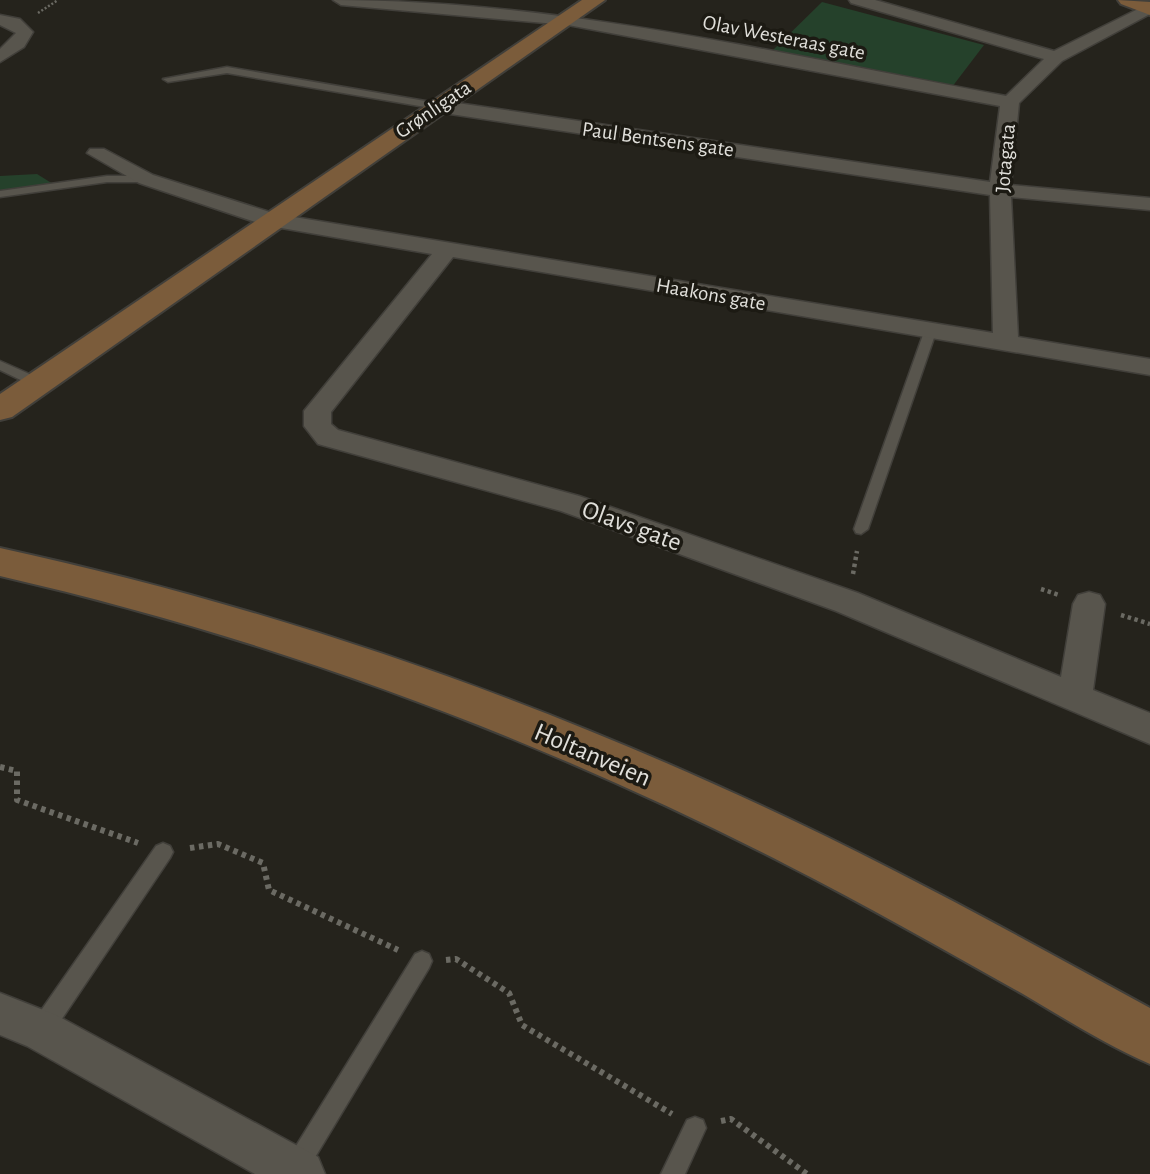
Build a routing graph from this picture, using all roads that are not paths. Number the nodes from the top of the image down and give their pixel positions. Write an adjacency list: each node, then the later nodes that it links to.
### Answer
1 (341, 0): 7 (street, Olav Westeraas gate)
2 (595, 0): 7 (main road, Grønligata)
3 (857, 0): 9 (street)
4 (1128, 0): 5 (main road)
5 (1150, 8): 9 (street, Jotagata)
6 (0, 20): 8 (street)
7 (568, 20): 11 (street, Olav Westeraas gate); 12 (main road, Grønligata)
8 (0, 57)
9 (1056, 57): 11 (street, Jotagata)
10 (168, 79): 12 (lane, Paul Bentsens gate)
11 (1010, 102): 15 (street, Jotagata)
12 (437, 106): 15 (street, Paul Bentsens gate); 18 (main road, Grønligata)
13 (97, 153): 14 (street)
14 (146, 179): 16 (lane); 18 (street)
15 (1000, 190): 17 (street, Paul Bentsens gate); 21 (street, Jotagata)
16 (0, 194)
17 (1150, 204)
18 (272, 220): 19 (street, Haakons gate); 24 (main road, Grønligata)
19 (448, 248): 20 (street, Haakons gate); 29 (street, Olavs gate)
20 (930, 332): 21 (street, Haakons gate); 26 (lane)
21 (1006, 343): 23 (street, Haakons gate)
22 (0, 365): 24 (lane)
23 (1150, 367)
24 (38, 383): 25 (main road, Grønligata)
25 (0, 409)
26 (861, 529)
27 (0, 562): 35 (main road, Holtanveien)
28 (1089, 604): 29 (street)
29 (1075, 696): 30 (street, Olavs gate)
30 (1150, 729)
31 (163, 852): 34 (lane)
32 (422, 961): 37 (lane)
33 (0, 1014): 34 (street)
34 (41, 1030): 37 (street)
35 (1150, 1037)
36 (695, 1128): 38 (lane)
37 (298, 1172)
38 (673, 1174)

